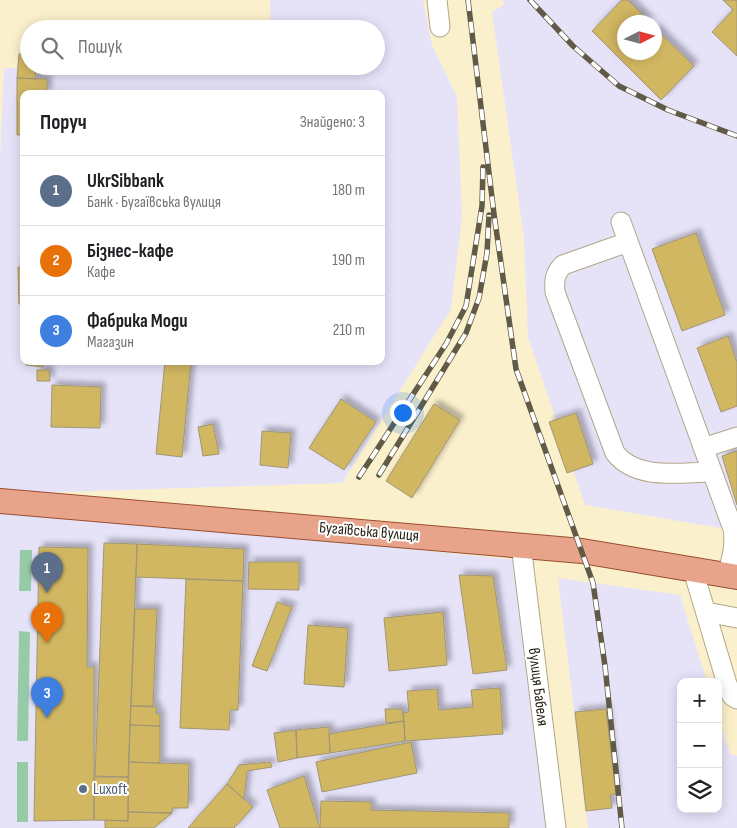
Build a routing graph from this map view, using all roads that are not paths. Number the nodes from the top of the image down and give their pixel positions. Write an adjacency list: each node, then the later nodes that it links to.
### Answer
1 (437, 0): 2 (street)
2 (440, 27)
3 (621, 222): 4 (street)
4 (628, 242): 6 (street); 7 (street)
5 (737, 437): 6 (street)
6 (703, 448): 7 (street)
7 (712, 472): 11 (street)
8 (0, 502): 9 (main road, Бугаївська вулиця)
9 (521, 545): 10 (main road, Бугаївська вулиця); 15 (street, вулиця Бабеля)
10 (693, 570): 11 (main road, Бугаївська вулиця); 12 (street)
11 (732, 577)
12 (706, 612): 13 (street); 14 (street)
13 (737, 618)
14 (737, 699)
15 (556, 828)

